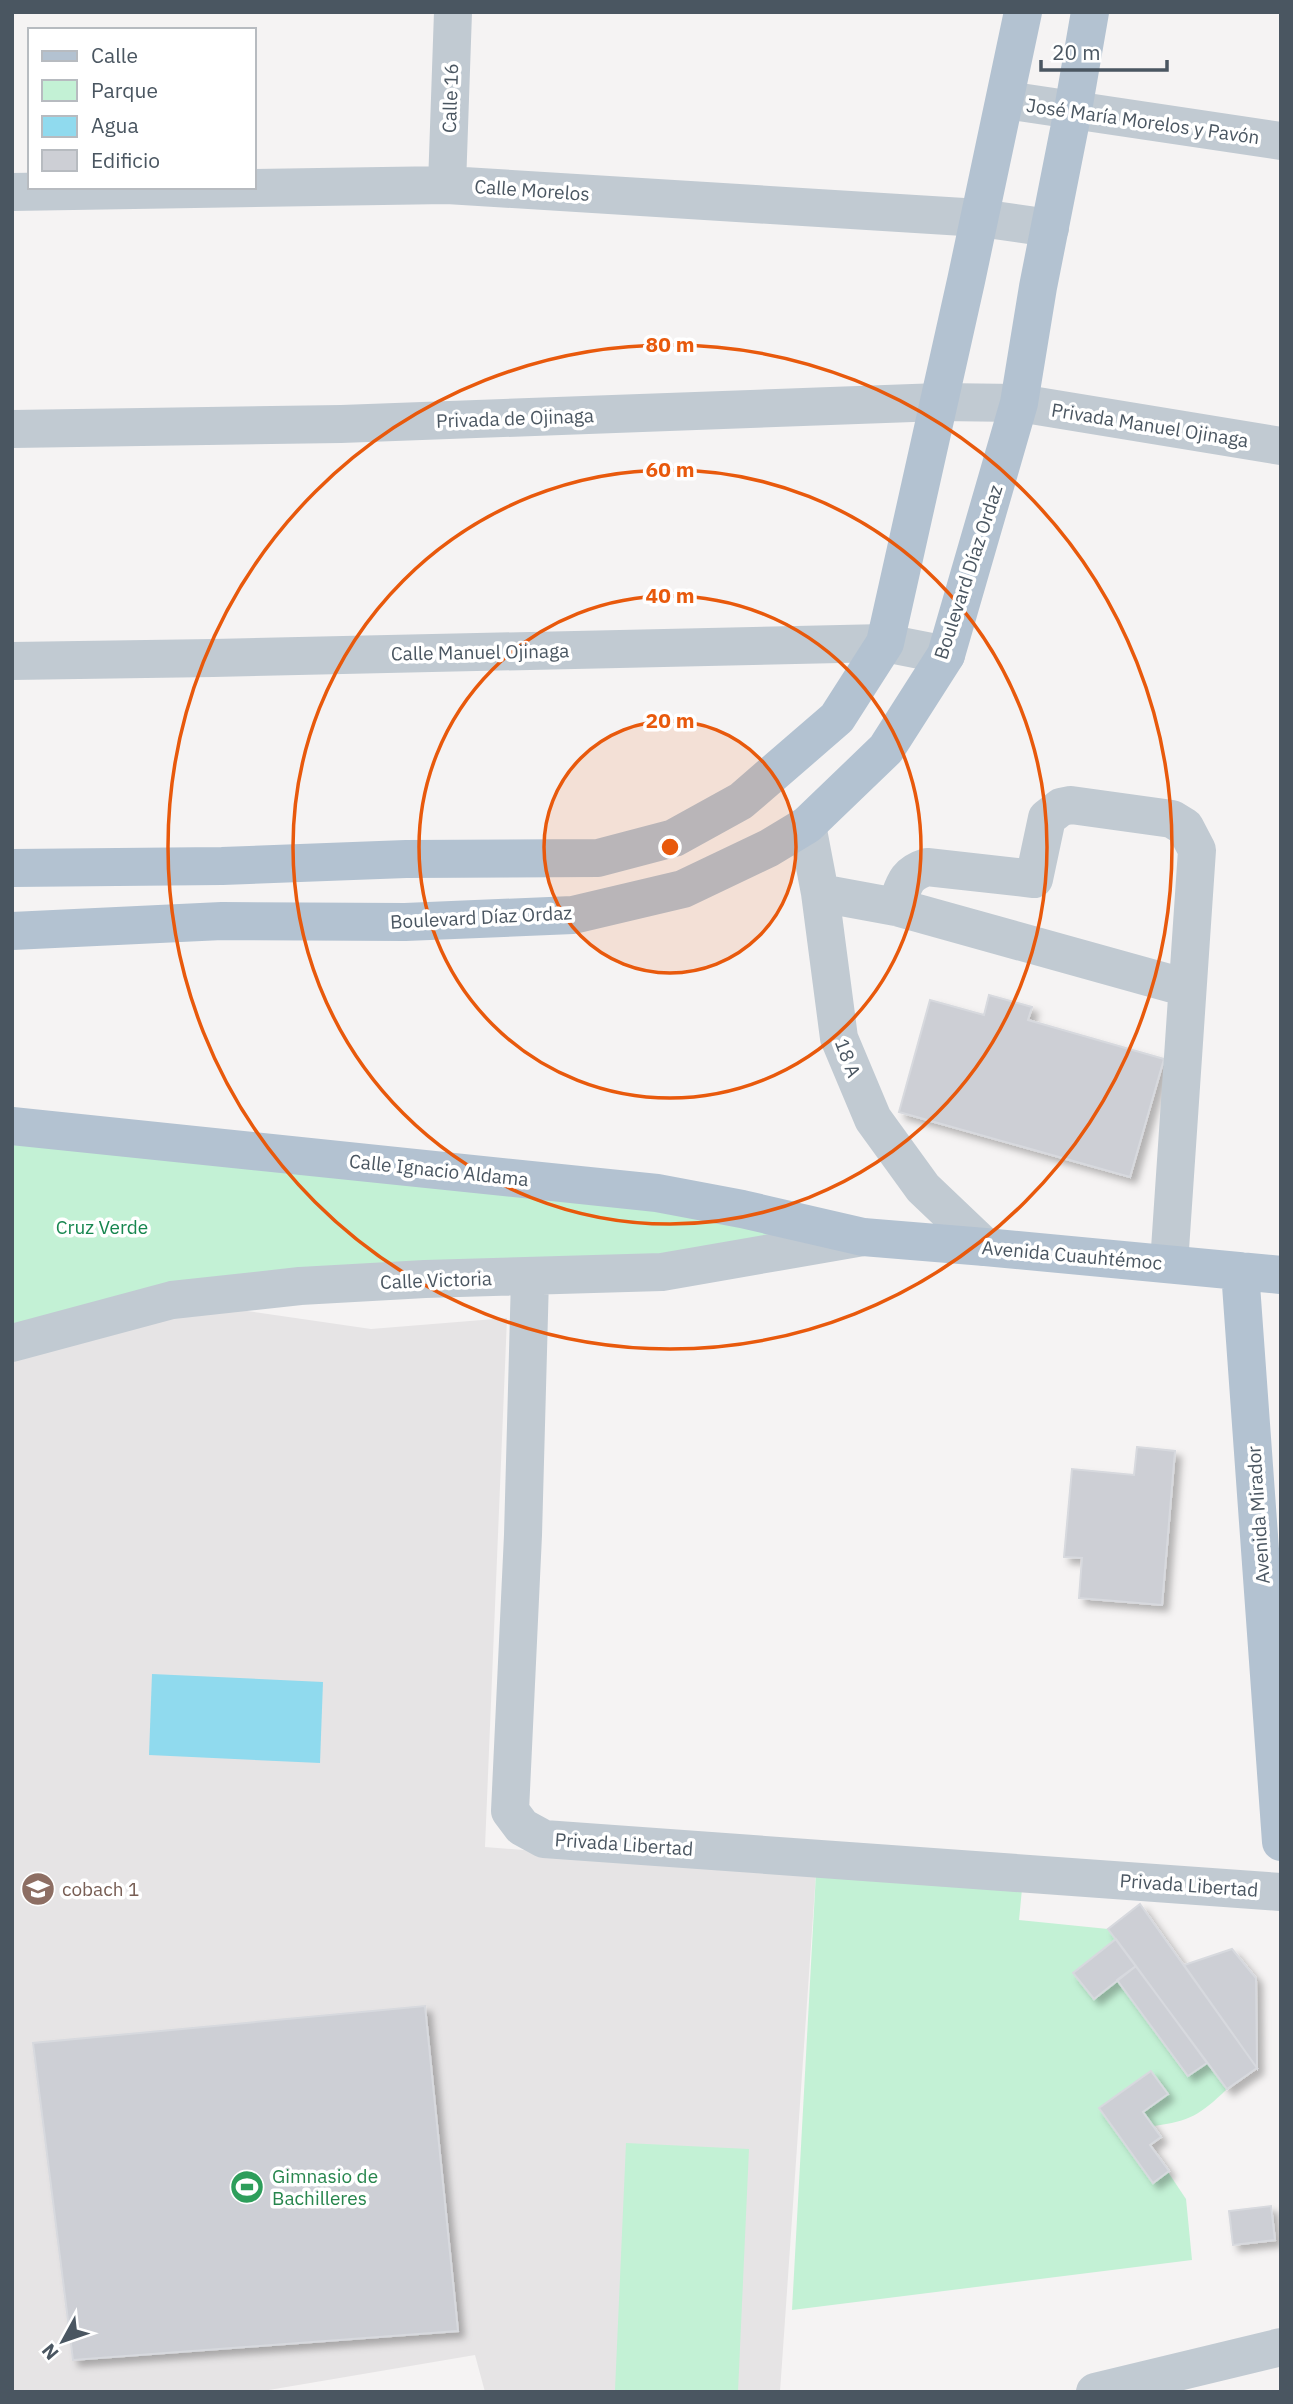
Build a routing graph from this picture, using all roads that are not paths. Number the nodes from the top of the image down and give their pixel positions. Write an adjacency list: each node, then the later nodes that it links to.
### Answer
1 (453, 12): 7 (street, Calle 16)
2 (1023, 12): 4 (main road)
3 (1090, 12): 5 (main road, Boulevard Díaz Ordaz)
4 (1006, 100): 5 (street, José María Morelos y Pavón); 11 (main road)
5 (1073, 110): 6 (street, José María Morelos y Pavón); 12 (main road, Boulevard Díaz Ordaz)
6 (1281, 141)
7 (447, 185): 8 (street, Calle Morelos); 11 (street, Calle Morelos)
8 (256, 188)
9 (198, 189): 10 (street, Calle Morelos)
10 (12, 192)
11 (980, 218): 12 (street, Calle Morelos); 13 (main road)
12 (1050, 228): 14 (main road, Boulevard Díaz Ordaz)
13 (940, 402): 14 (street, Privada de Ojinaga); 15 (street, Privada de Ojinaga); 17 (main road)
14 (1018, 403): 16 (street, Privada Manuel Ojinaga); 18 (main road, Boulevard Díaz Ordaz)
15 (12, 429)
16 (1281, 446)
17 (885, 643): 18 (street, Calle Manuel Ojinaga); 19 (street, Calle Manuel Ojinaga); 21 (main road)
18 (946, 654): 20 (main road, Boulevard Díaz Ordaz)
19 (12, 661)
20 (807, 825): 22 (street, 18 A); 24 (main road, Boulevard Díaz Ordaz)
21 (12, 868)
22 (820, 893): 23 (street); 28 (street, 18 A)
23 (896, 907): 25 (street); 25 (street)
24 (12, 931)
25 (1187, 988): 29 (street)
26 (12, 1126): 27 (main road, Calle Ignacio Aldama)
27 (863, 1237): 28 (main road, Avenida Cuauhtémoc); 32 (street, Calle Victoria)
28 (985, 1247): 29 (main road, Avenida Cuauhtémoc)
29 (1169, 1264): 30 (main road, Avenida Cuauhtémoc)
30 (1240, 1271): 31 (main road, Avenida Cuauhtémoc); 34 (main road, Avenida Mirador)
31 (1281, 1275)
32 (530, 1278): 33 (street, Calle Victoria); 35 (street, Privada Libertad)
33 (12, 1343)
34 (1281, 1842)
35 (1281, 1892)
36 (1281, 2347): 37 (street)
37 (1096, 2392)

